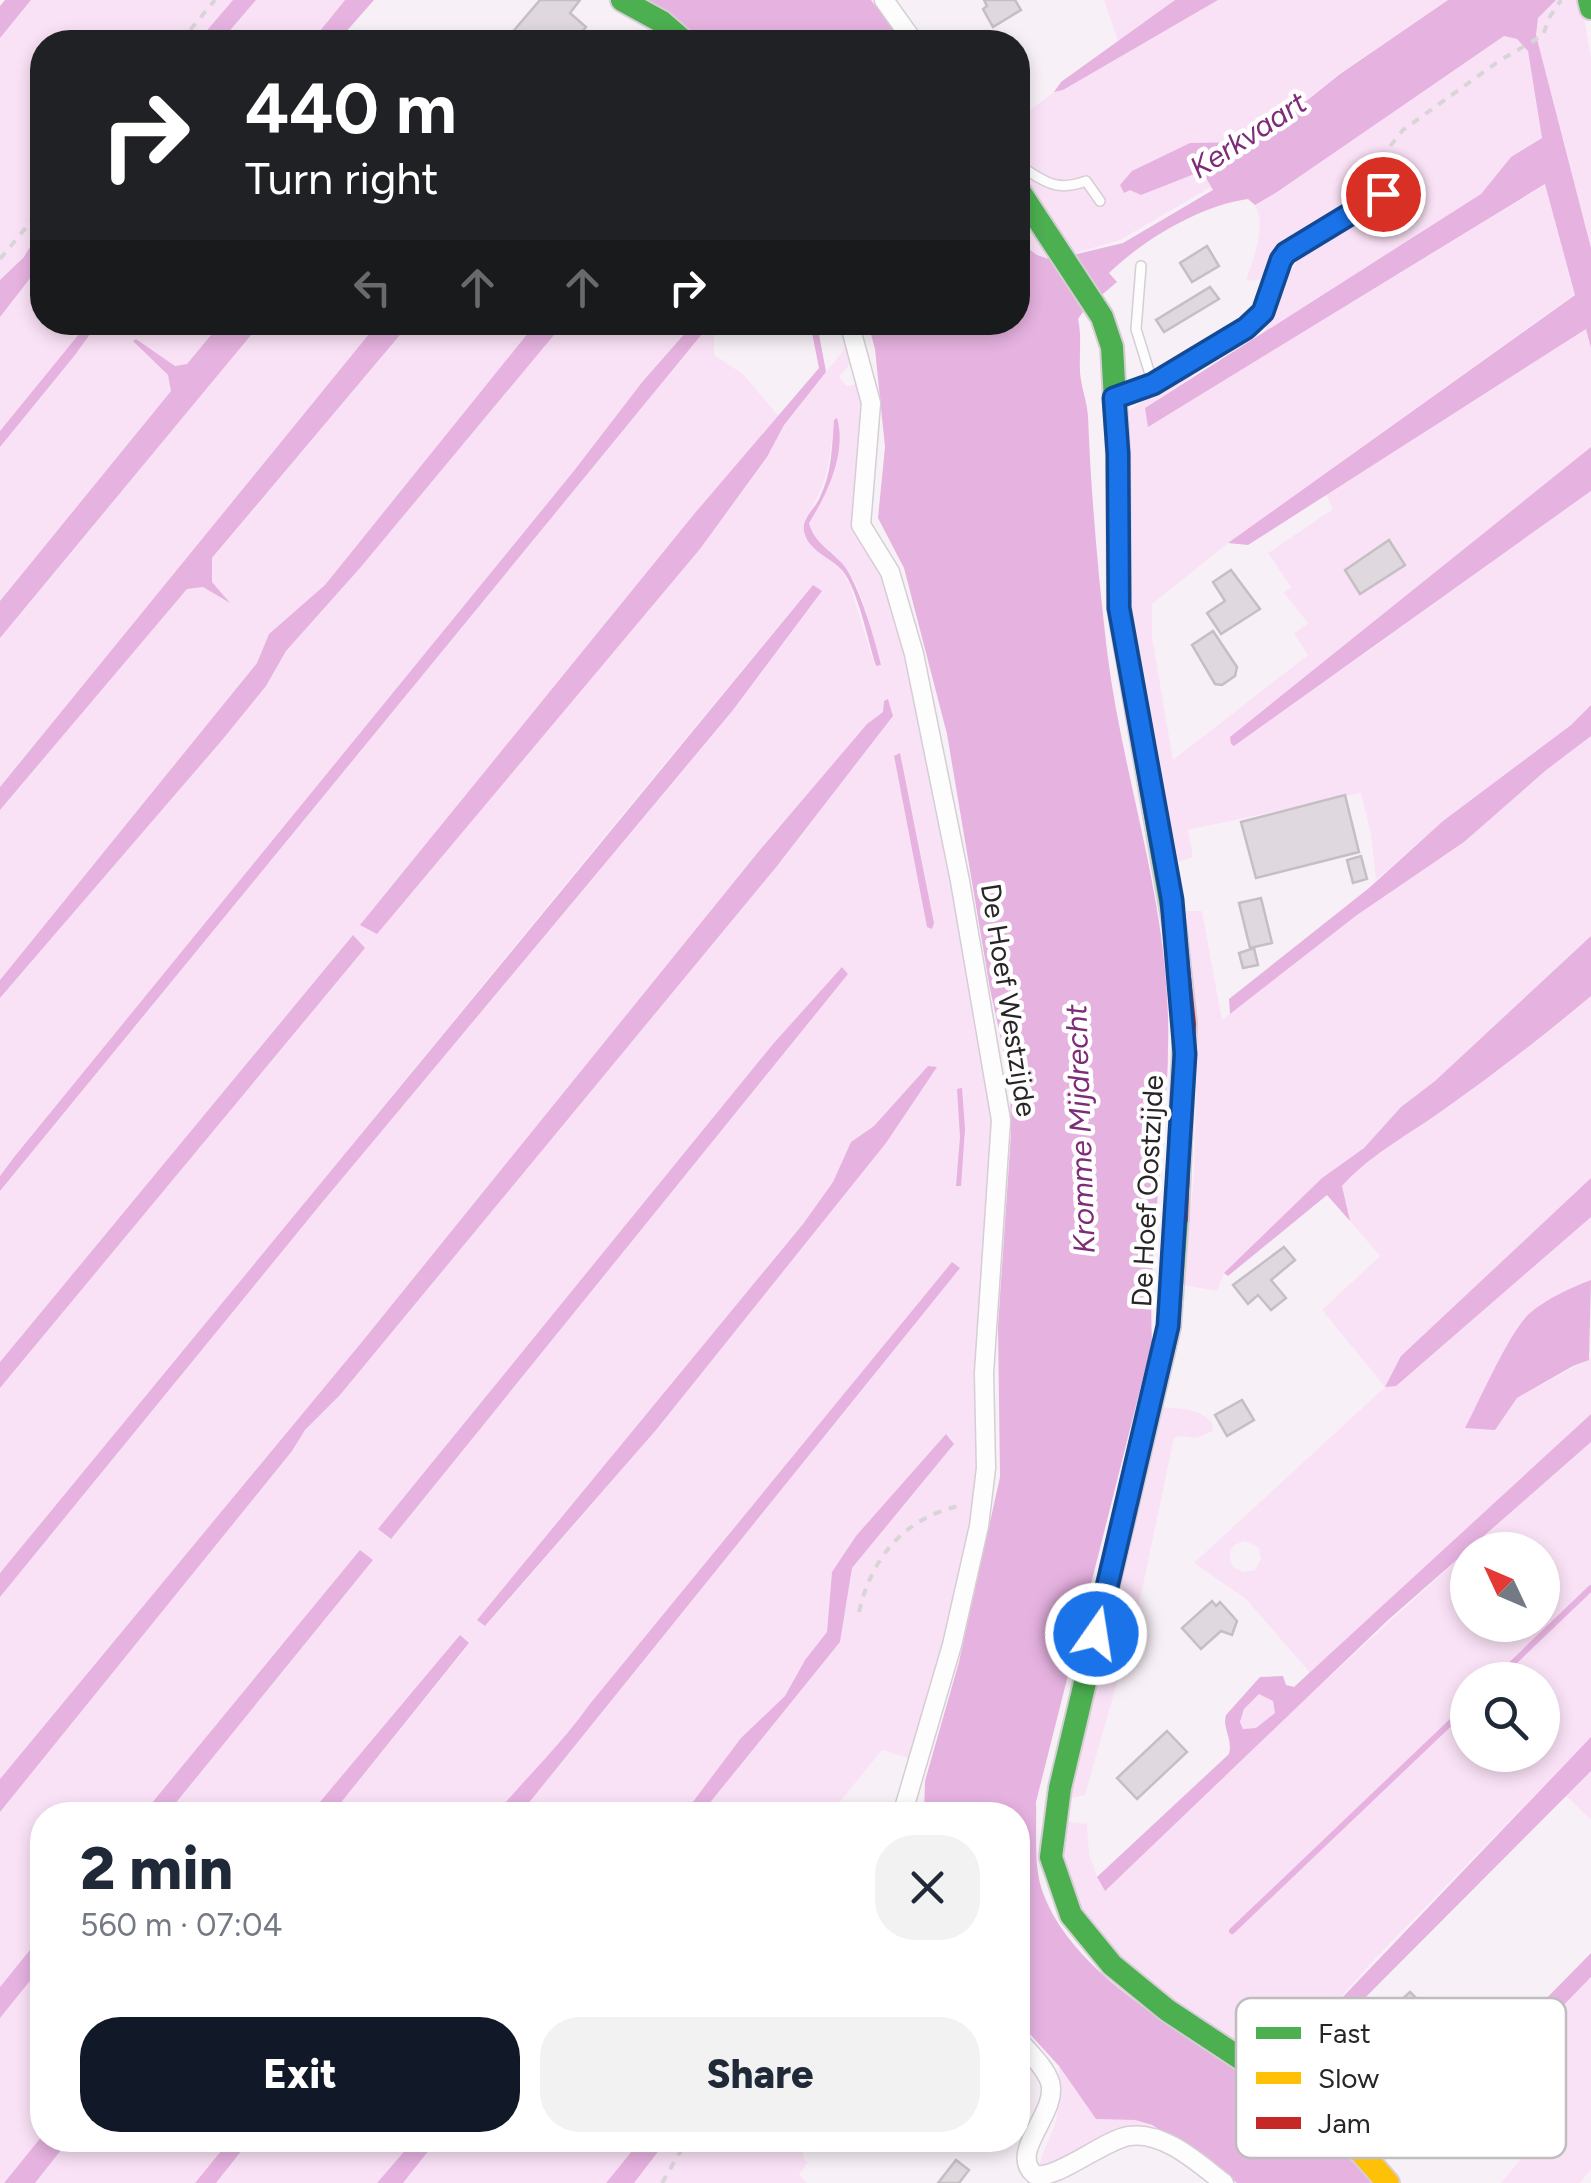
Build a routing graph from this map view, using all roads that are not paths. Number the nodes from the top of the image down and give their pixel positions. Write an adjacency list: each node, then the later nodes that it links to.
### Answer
1 (622, 0): 3 (street)
2 (884, 0): 4 (street)
3 (671, 30)
4 (905, 30)
5 (1030, 172): 7 (lane)
6 (1383, 194): 11 (lane)
7 (1100, 201)
8 (1030, 208): 12 (street)
9 (1141, 266): 11 (lane)
10 (852, 335): 13 (street, De Hoef Westzijde)
11 (1153, 384): 12 (lane)
12 (1114, 398): 15 (street, De Hoef Oostzijde)
13 (906, 1802)
14 (1030, 2053): 16 (street)
15 (1236, 2053)
16 (1030, 2142)
17 (1026, 2152): 19 (street)
18 (1371, 2158): 20 (street, De Hoef Oostzijde)
19 (1224, 2183)
20 (1388, 2183)

